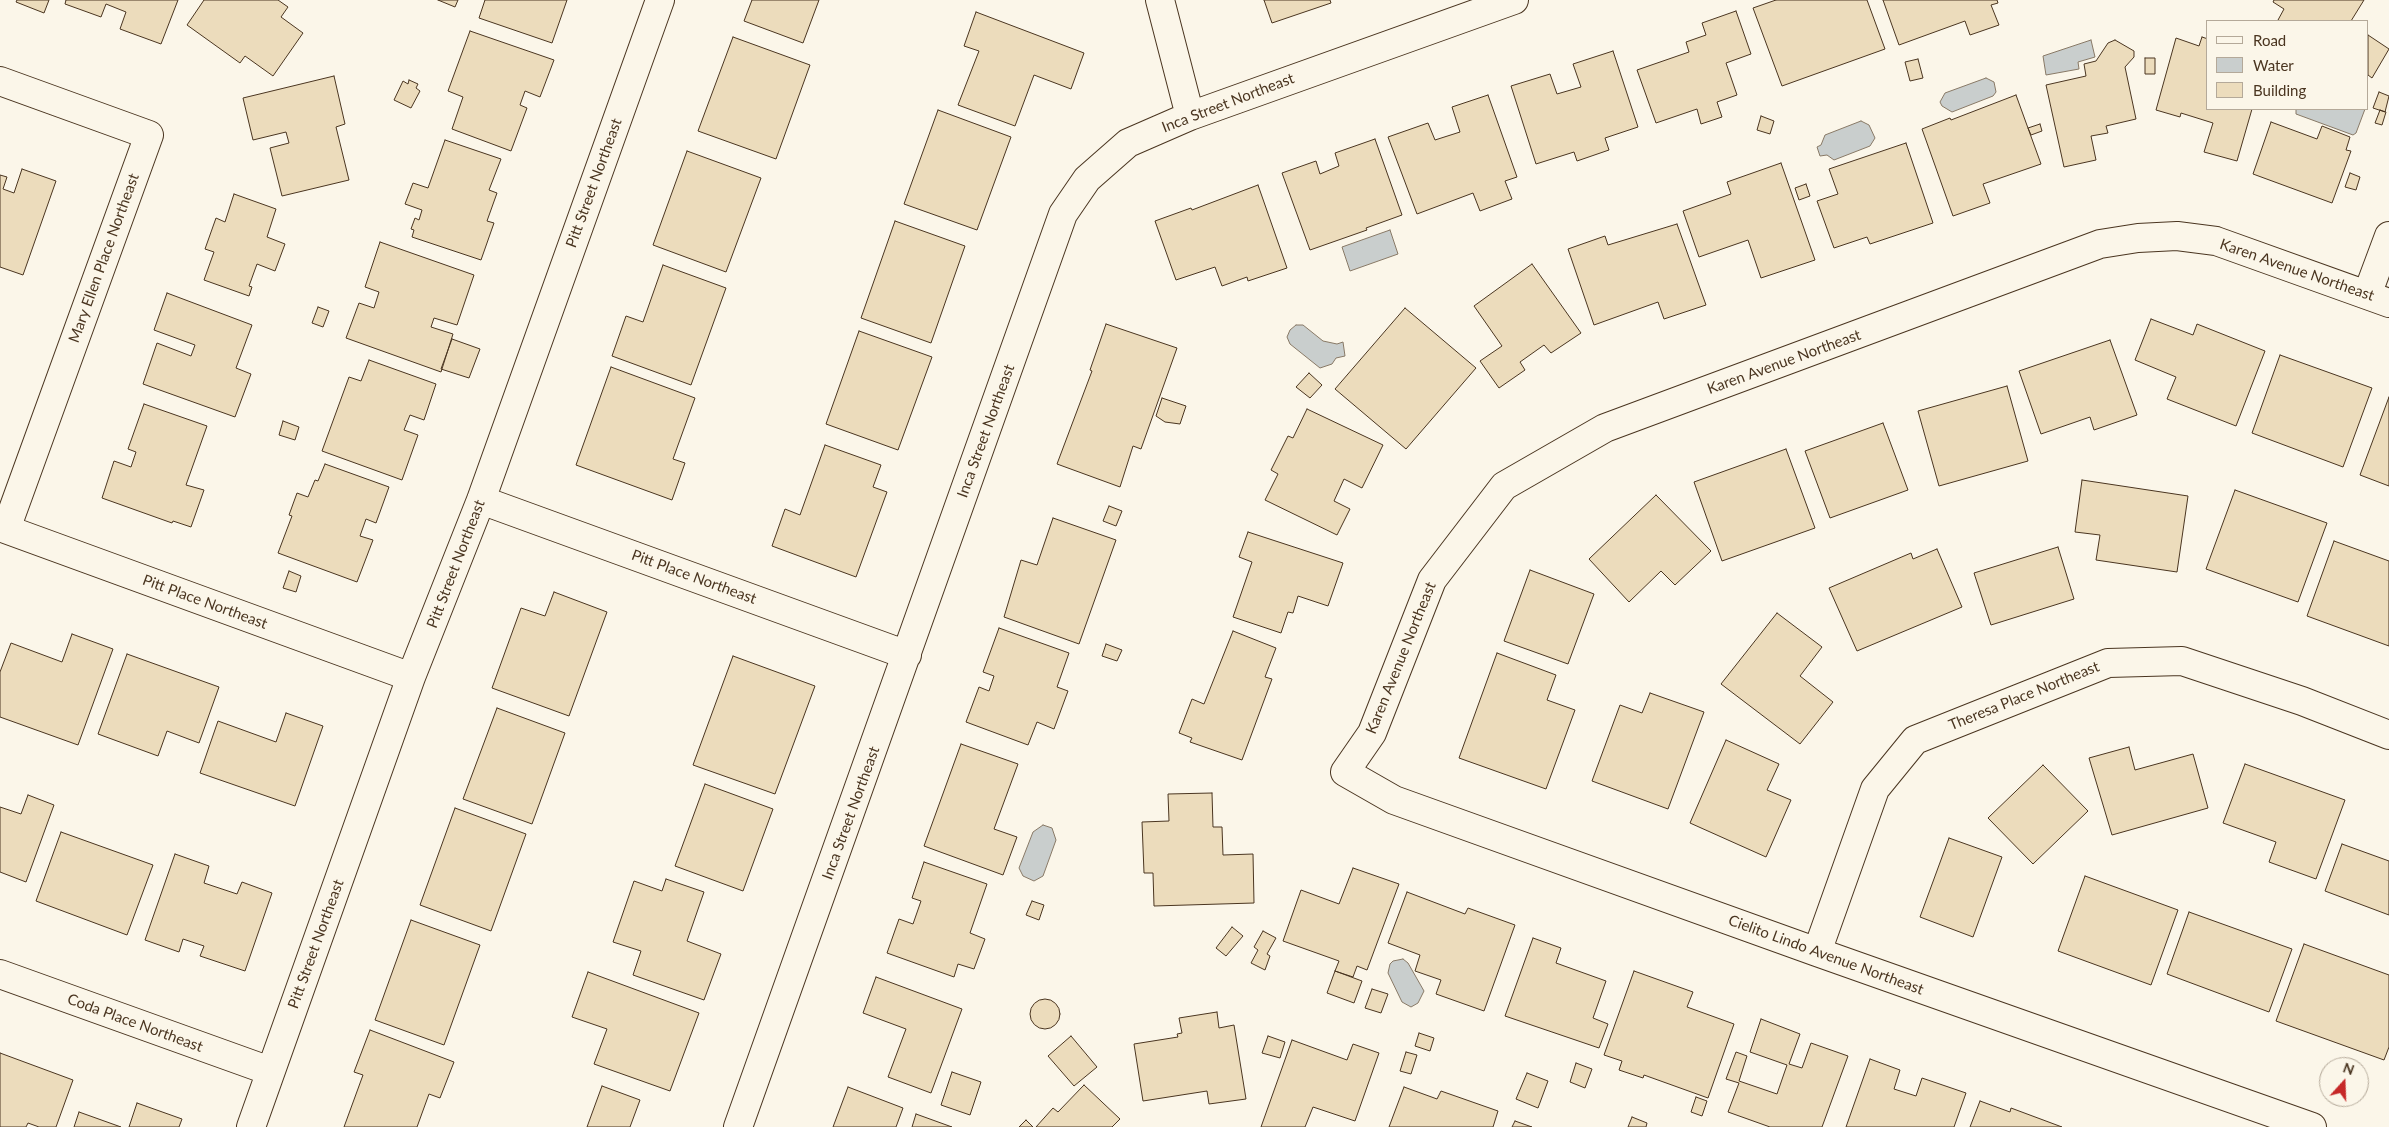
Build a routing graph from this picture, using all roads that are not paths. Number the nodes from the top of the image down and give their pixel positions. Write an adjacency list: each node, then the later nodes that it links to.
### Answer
1 (660, 0): 8 (street, Pitt Street Northeast)
2 (1160, 0): 5 (street)
3 (1514, 0): 5 (street, Inca Street Northeast)
4 (0, 81): 9 (street, Mary Ellen Place Northeast)
5 (1190, 116): 10 (street, Inca Street Northeast)
6 (2389, 236): 7 (street)
7 (2378, 299): 13 (street, Karen Avenue Northeast)
8 (481, 500): 10 (street, Pitt Place Northeast); 11 (street, Pitt Street Northeast)
9 (3, 528): 11 (street, Pitt Place Northeast)
10 (907, 655): 18 (street, Inca Street Northeast)
11 (411, 677): 16 (street, Pitt Street Northeast)
12 (2389, 735): 14 (street, Theresa Place Northeast)
13 (1345, 772): 14 (street, Cielito Lindo Avenue Northeast)
14 (1817, 952): 19 (street, Cielito Lindo Avenue Northeast)
15 (0, 974): 16 (street, Coda Place Northeast)
16 (270, 1071): 17 (street, Pitt Street Northeast)
17 (251, 1127)
18 (738, 1127)
19 (2312, 1127)

